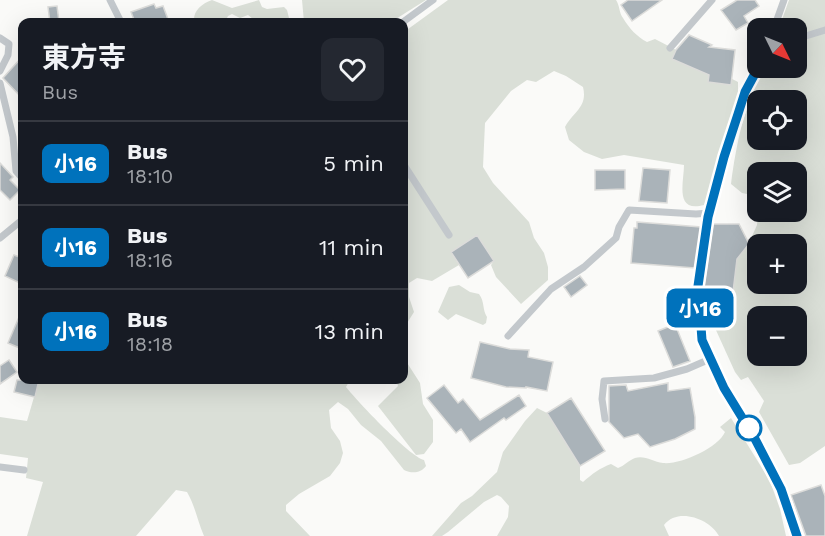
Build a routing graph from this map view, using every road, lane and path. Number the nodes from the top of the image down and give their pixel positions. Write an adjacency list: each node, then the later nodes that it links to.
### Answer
1 (110, 0): 5 (lane)
2 (433, 0): 7 (lane)
3 (712, 0): 11 (lane)
4 (784, 0): 6 (lane)
5 (120, 18)
6 (778, 18)
7 (408, 19)
8 (825, 30): 9 (lane)
9 (807, 36)
10 (0, 38): 12 (lane)
11 (670, 48)
12 (0, 71)
13 (753, 78): 17 (lane)
14 (0, 83): 16 (lane)
15 (408, 171): 19 (lane)
16 (18, 173)
17 (709, 213): 21 (lane); 22 (lane)
18 (18, 223): 20 (lane)
19 (449, 235)
20 (0, 238)
21 (508, 336)
22 (710, 358): 23 (lane); 26 (lane)
23 (604, 419)
24 (0, 467): 25 (lane)
25 (24, 470)
26 (797, 536)

